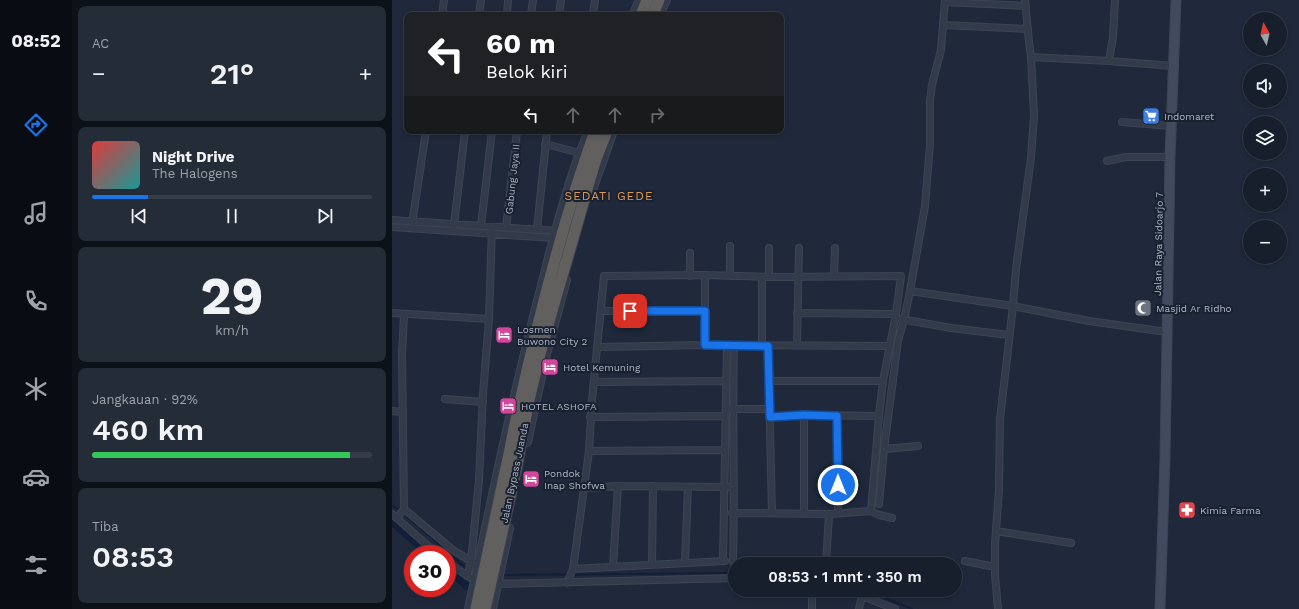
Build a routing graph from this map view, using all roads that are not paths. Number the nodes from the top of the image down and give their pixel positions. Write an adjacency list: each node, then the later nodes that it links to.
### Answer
1 (444, 0): 15 (street)
2 (481, 0): 16 (street)
3 (508, 0): 17 (street)
4 (533, 0): 18 (street)
5 (561, 0): 19 (street)
6 (595, 0): 20 (street)
7 (640, 0): 21 (street)
8 (647, 0): 22 (highway)
9 (659, 0): 23 (highway)
10 (666, 0): 24 (street)
11 (1115, 0): 28 (street)
12 (1176, 0): 29 (main road, Jalan Raya Sidoarjo 7)
13 (945, 1): 14 (street); 25 (street)
14 (1026, 3): 26 (street)
15 (442, 12)
16 (480, 12)
17 (507, 12)
18 (531, 12)
19 (559, 12)
20 (593, 12)
21 (634, 12)
22 (642, 12)
23 (654, 12)
24 (660, 12)
25 (943, 25): 26 (street); 66 (street)
26 (1028, 29): 27 (street)
27 (1032, 57): 28 (street); 67 (street)
28 (1109, 61): 29 (street)
29 (1173, 66): 31 (main road, Jalan Raya Sidoarjo 7)
30 (1122, 122): 31 (street)
31 (1171, 126): 43 (main road, Jalan Raya Sidoarjo 7)
32 (426, 134): 46 (street)
33 (465, 134): 47 (street)
34 (492, 134): 48 (street)
35 (517, 134): 50 (street, Gabung Jaya II)
36 (547, 134): 41 (street)
37 (588, 134): 42 (street)
38 (594, 134): 53 (highway, Jalan Bypass Juanda)
39 (606, 134): 53 (highway, Jalan Bypass Juanda)
40 (612, 134): 59 (street)
41 (545, 144): 42 (street); 52 (street)
42 (580, 153): 53 (street)
43 (1170, 157): 44 (street); 76 (main road, Jalan Raya Sidoarjo 7)
44 (1107, 161)
45 (392, 220): 46 (street)
46 (412, 225): 47 (street); 49 (street); 51 (street)
47 (454, 225): 48 (street)
48 (480, 226): 51 (street)
49 (392, 227)
50 (506, 228): 51 (street); 52 (street)
51 (492, 230): 53 (street); 74 (street)
52 (537, 230): 53 (street)
53 (562, 234): 59 (highway, Jalan Bypass Juanda); 106 (highway, Jalan Bypass Juanda)
54 (730, 246): 62 (street)
55 (769, 248): 64 (street)
56 (799, 248): 65 (street)
57 (834, 248): 63 (street)
58 (690, 253): 61 (street)
59 (570, 256): 101 (highway, Jalan Bypass Juanda)
60 (705, 275): 61 (street); 62 (street); 69 (street)
61 (690, 276): 68 (street)
62 (730, 276): 64 (street)
63 (834, 276): 65 (street); 73 (street)
64 (766, 277): 65 (street); 82 (street)
65 (799, 277): 71 (street)
66 (910, 291): 67 (street); 75 (street)
67 (1013, 306): 76 (street); 77 (street)
68 (601, 311): 69 (street); 84 (street)
69 (705, 311): 78 (street)
70 (392, 313): 72 (street)
71 (797, 313): 73 (street); 81 (street)
72 (404, 314): 74 (street); 94 (street)
73 (896, 316): 75 (street); 83 (street)
74 (489, 318): 90 (street)
75 (904, 320): 77 (street); 103 (street)
76 (1168, 332): 151 (main road, Jalan Raya Sidoarjo 7)
77 (1009, 335): 123 (street)
78 (705, 345): 79 (street); 84 (street)
79 (726, 345): 80 (street); 85 (street)
80 (734, 345): 82 (street); 92 (street)
81 (797, 345): 82 (street); 83 (street)
82 (765, 346): 86 (street)
83 (890, 346): 87 (street)
84 (598, 347): 88 (street)
85 (726, 381): 88 (street); 95 (street)
86 (769, 381): 87 (street); 91 (street)
87 (884, 381): 98 (street)
88 (594, 382): 99 (street)
89 (445, 399): 90 (street)
90 (483, 402): 136 (street)
91 (770, 409): 92 (street); 100 (street)
92 (733, 410): 95 (street); 111 (street)
93 (392, 411): 94 (street)
94 (403, 412): 121 (street)
95 (725, 412): 99 (street); 104 (street)
96 (804, 415): 97 (street); 100 (street); 119 (street)
97 (837, 416): 98 (street); 118 (street)
98 (879, 416): 114 (street)
99 (590, 417): 105 (street)
100 (770, 417): 117 (street)
101 (523, 444): 106 (highway, Jalan Bypass Juanda); 138 (street)
102 (918, 446): 103 (street)
103 (884, 449): 113 (street)
104 (725, 450): 105 (street); 110 (street)
105 (589, 451): 112 (street)
106 (507, 465): 136 (street); 144 (highway, Jalan Bypass Juanda, bridge); 145 (highway, Jalan Bypass Juanda, bridge)
107 (618, 486): 108 (street); 112 (street); 134 (street)
108 (653, 486): 109 (street); 133 (street)
109 (688, 487): 110 (street); 131 (street)
110 (725, 487): 111 (street); 116 (street)
111 (734, 487): 115 (street)
112 (583, 488): 137 (street)
113 (880, 504)
114 (871, 511): 118 (street); 122 (street)
115 (734, 512): 116 (street); 117 (street); 126 (street)
116 (724, 513): 128 (street)
117 (772, 513): 119 (street)
118 (838, 513): 120 (street)
119 (804, 514): 120 (street)
120 (829, 514): 127 (street)
121 (397, 515): 125 (street); 136 (street)
122 (892, 518)
123 (996, 531): 124 (street); 135 (street)
124 (1071, 543)
125 (428, 545)
126 (734, 557)
127 (826, 557)
128 (723, 561): 130 (street); 131 (street)
129 (965, 561): 135 (street)
130 (728, 562)
131 (685, 564): 133 (street)
132 (456, 565): 136 (street)
133 (652, 565): 134 (street)
134 (613, 567): 137 (street)
135 (995, 567): 150 (street)
136 (473, 570): 138 (street); 143 (street)
137 (570, 576): 138 (street); 139 (street)
138 (498, 578): 146 (street)
139 (728, 578)
140 (812, 597): 147 (street)
141 (862, 597): 148 (street)
142 (865, 597): 149 (street)
143 (469, 609)
144 (476, 609)
145 (485, 609)
146 (492, 609)
147 (812, 609)
148 (859, 609)
149 (896, 609)
150 (998, 609)
151 (1160, 609)

